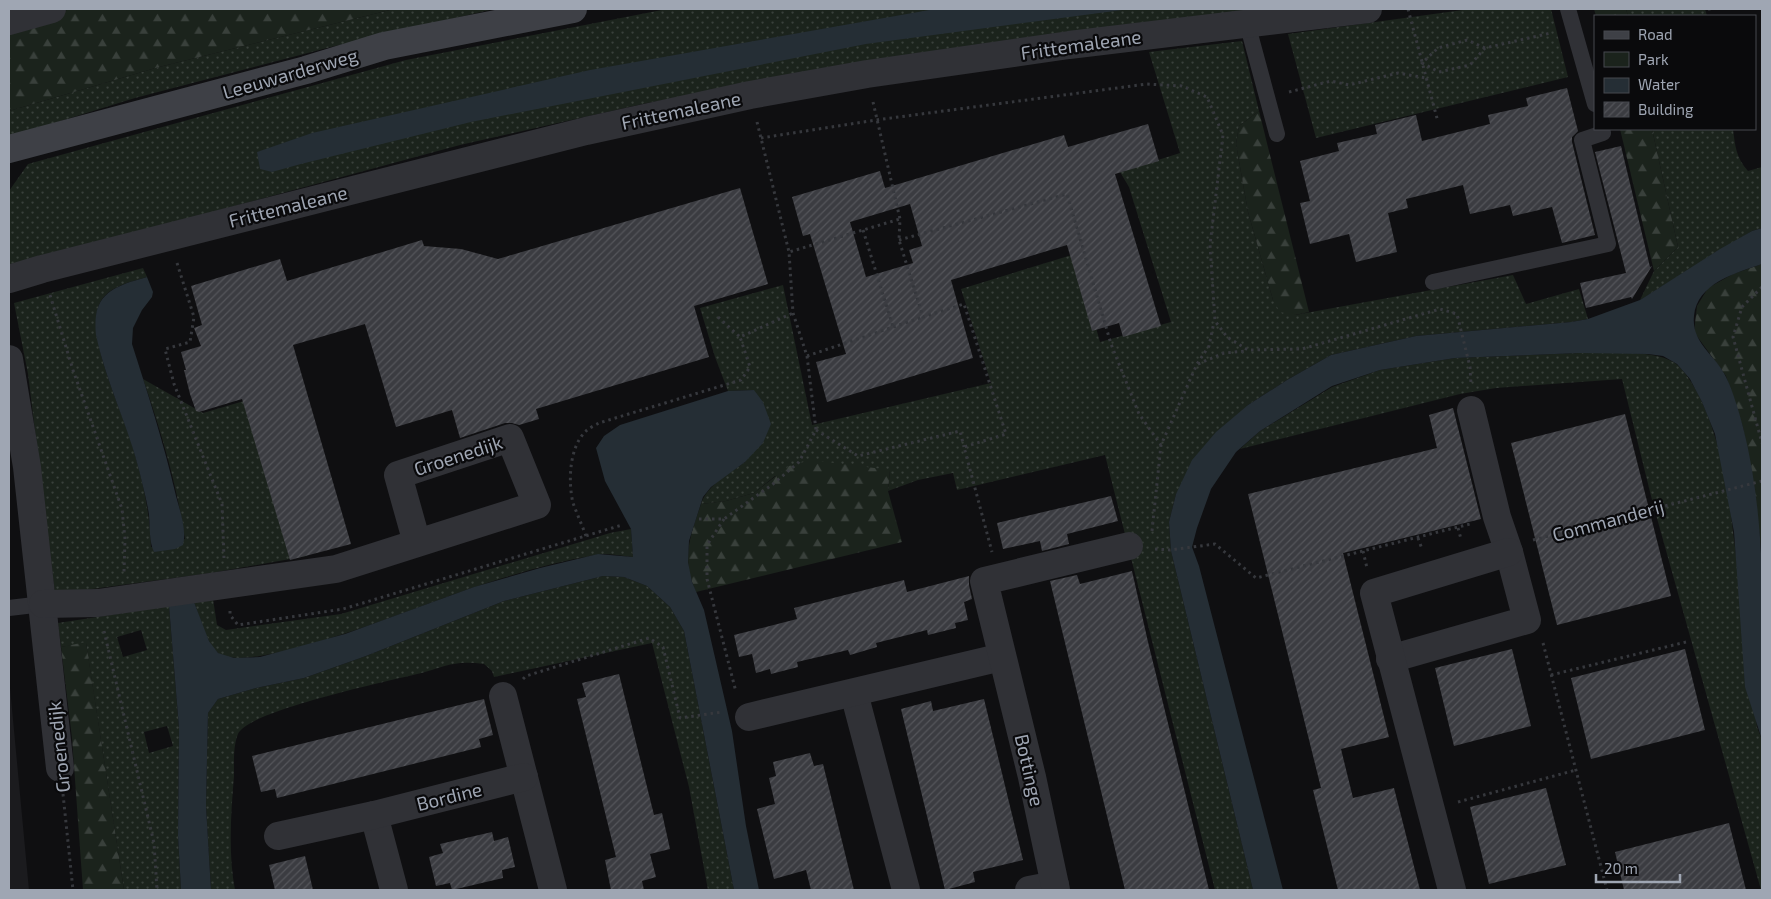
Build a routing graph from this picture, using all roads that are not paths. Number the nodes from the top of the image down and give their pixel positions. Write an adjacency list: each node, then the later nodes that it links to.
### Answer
1 (52, 9): 5 (street)
2 (573, 9): 10 (main road, Leeuwarderweg)
3 (1368, 9): 6 (street, Frittemaleane)
4 (1568, 9): 7 (lane)
5 (9, 21)
6 (1247, 23): 9 (lane); 11 (street, Frittemaleane)
7 (1594, 100)
8 (1602, 130): 12 (lane)
9 (1277, 134)
10 (9, 149)
11 (9, 279)
12 (1434, 282)
13 (9, 359): 18 (street, Groenedijk)
14 (1471, 410): 17 (street)
15 (417, 543): 15 (street, Groenedijk); 18 (street, Groenedijk)
16 (1140, 543): 20 (street, Bottinge)
17 (1509, 552): 21 (street); 21 (street)
18 (43, 604): 19 (lane); 25 (street, Groenedijk)
19 (9, 608)
20 (1002, 657): 22 (street); 29 (street, Bottinge)
21 (1390, 659): 33 (street)
22 (854, 693): 24 (street); 32 (street)
23 (503, 696): 26 (street)
24 (739, 709)
25 (60, 768)
26 (524, 777): 27 (street, Bordine); 31 (street)
27 (374, 815): 28 (street, Bordine); 30 (street)
28 (278, 836)
29 (1047, 888)
30 (394, 890)
31 (553, 890)
32 (906, 890)
33 (1452, 890)

